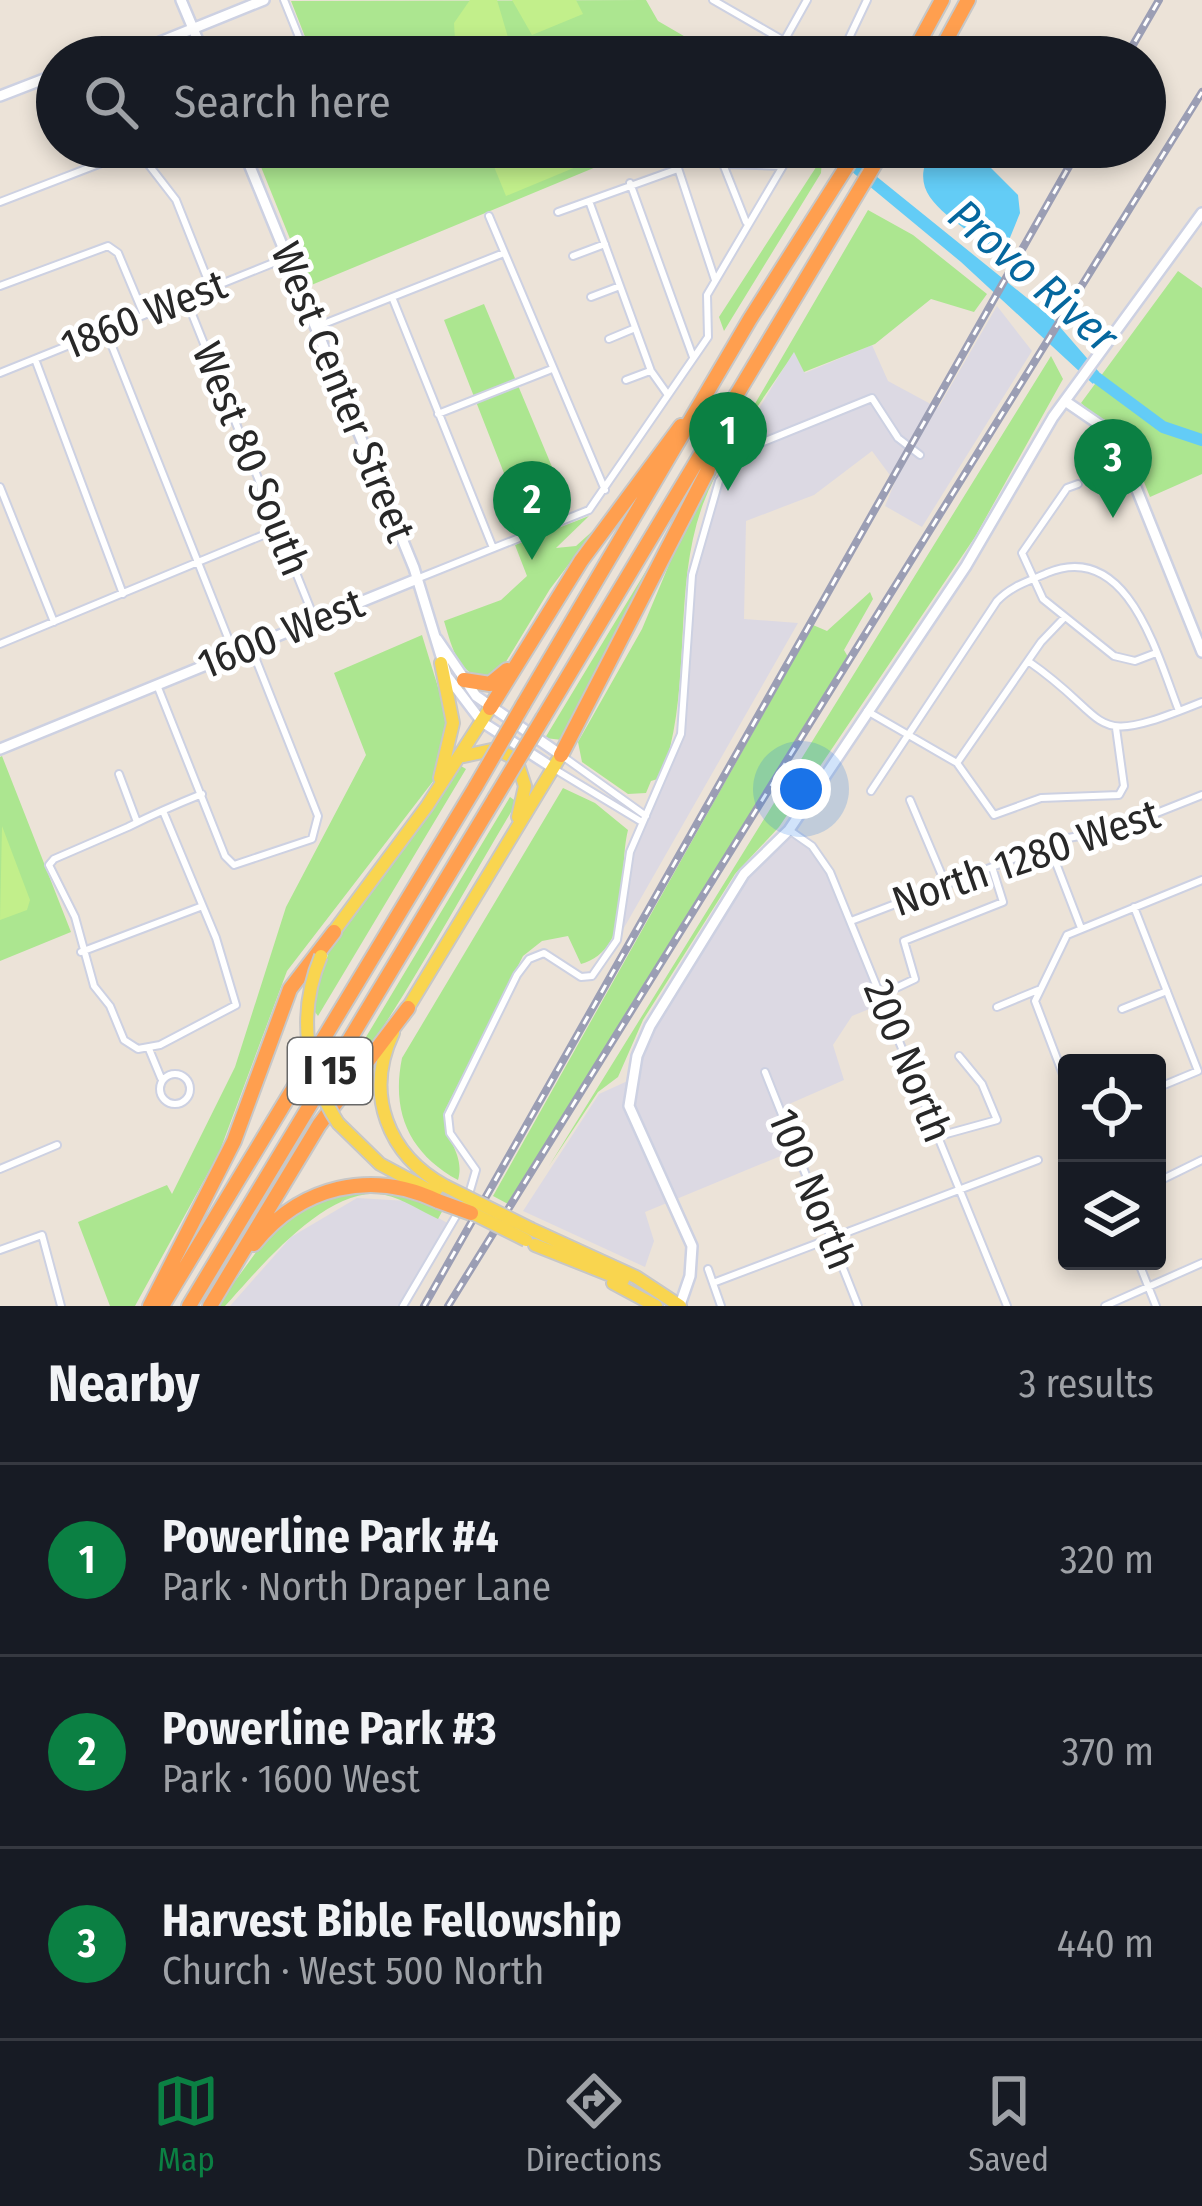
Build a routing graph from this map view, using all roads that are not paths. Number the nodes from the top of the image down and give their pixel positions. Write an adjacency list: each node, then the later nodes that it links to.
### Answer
1 (182, 0): 9 (street)
2 (264, 0): 9 (street)
3 (284, 0): 12 (street)
4 (713, 0): 13 (street)
5 (807, 0): 14 (street)
6 (867, 0): 15 (street)
7 (942, 0): 16 (highway)
8 (968, 0): 17 (highway)
9 (194, 28): 10 (street); 11 (street)
10 (168, 36)
11 (197, 36)
12 (299, 36)
13 (775, 36)
14 (787, 36)
15 (850, 36)
16 (922, 36)
17 (948, 36)
18 (36, 82): 19 (street)
19 (0, 96)
20 (88, 168): 30 (street)
21 (149, 168): 42 (street)
22 (251, 168): 38 (street, West Center Street)
23 (725, 168): 34 (street)
24 (782, 168): 34 (street, 1600 West)
25 (846, 168): 61 (highway, I 15)
26 (873, 168): 60 (highway, I 15)
27 (675, 170): 28 (street); 39 (street)
28 (630, 183): 29 (street); 51 (street)
29 (589, 201): 31 (street); 35 (street)
30 (0, 202)
31 (558, 212)
32 (1202, 213): 58 (street)
33 (489, 216): 36 (street)
34 (747, 224): 39 (street, 1600 West)
35 (605, 244): 37 (street); 41 (street)
36 (504, 253): 43 (street); 53 (street)
37 (573, 256)
38 (288, 257): 42 (street, 1860 West); 47 (street, West Center Street)
39 (715, 280): 51 (street, 1600 West)
40 (0, 286): 46 (street)
41 (620, 286): 45 (street); 48 (street)
42 (212, 288): 44 (street, 1860 West)
43 (392, 297): 47 (street); 59 (street)
44 (186, 298): 46 (street, 1860 West); 66 (street, West 80 South)
45 (591, 298)
46 (144, 315): 49 (street, 1860 West)
47 (316, 327): 70 (street, West Center Street)
48 (634, 329): 50 (street); 54 (street)
49 (106, 331): 52 (street, 1860 West); 68 (street)
50 (609, 339)
51 (693, 357): 57 (street, 1600 West)
52 (35, 359): 55 (street, 1860 West); 73 (street)
53 (551, 369): 59 (street); 65 (street)
54 (651, 370): 56 (street); 57 (street)
55 (0, 373)
56 (626, 380)
57 (668, 395): 65 (street, 1600 West)
58 (1065, 401): 80 (street); 89 (street)
59 (438, 414): 67 (street)
60 (724, 414): 96 (highway); 152 (highway, I 15, bridge)
61 (694, 415): 83 (highway); 151 (highway, I 15, bridge)
62 (920, 454): 105 (street)
63 (1078, 484): 71 (street)
64 (0, 487): 76 (street)
65 (605, 490): 67 (street, 1600 West)
66 (278, 529): 68 (street); 75 (street, West 80 South)
67 (493, 548): 70 (street, 1600 West)
68 (200, 559): 73 (street); 81 (street)
69 (1119, 574): 72 (street)
70 (417, 579): 75 (street, 1600 West); 77 (street, West Center Street)
71 (1031, 580): 72 (street); 74 (street); 93 (street)
72 (1112, 583): 82 (street)
73 (123, 594): 76 (street)
74 (1064, 618): 82 (street); 84 (street)
75 (315, 620): 79 (street, 1600 West)
76 (54, 622): 78 (street)
77 (436, 639): 85 (street, West Center Street); 86 (street, West Center Street)
78 (0, 644)
79 (250, 646): 81 (street, 1600 West); 100 (street)
80 (1202, 652)
81 (235, 653): 87 (street, 1600 West)
82 (1156, 653): 90 (street)
83 (520, 659): 86 (highway); 91 (highway)
84 (1028, 662): 92 (street); 97 (street)
85 (441, 663): 91 (street, West Center Street); 103 (main road)
86 (464, 680): 91 (street, West Center Street)
87 (157, 685): 94 (street, 1600 West); 100 (street)
88 (1202, 702): 90 (street)
89 (867, 711): 93 (street); 108 (street)
90 (1179, 711): 92 (street)
91 (486, 715): 95 (main road); 96 (street, West Center Street)
92 (1116, 728): 97 (street)
93 (905, 735): 97 (street); 99 (street)
94 (0, 749)
95 (459, 760): 103 (main road); 107 (main road)
96 (557, 761): 105 (street, West Center Street); 105 (street, West Center Street); 107 (main road)
97 (957, 763)
98 (119, 774): 106 (street)
99 (871, 791)
100 (202, 794): 104 (street)
101 (1202, 795): 109 (street, North 1280 West)
102 (910, 800): 112 (street)
103 (427, 806): 117 (main road)
104 (163, 811): 106 (street); 113 (street)
105 (644, 819): 139 (street)
106 (137, 822): 118 (street)
107 (518, 824): 123 (main road)
108 (789, 830): 115 (street, 200 North); 155 (street)
109 (1049, 845): 110 (street, North 1280 West); 116 (street)
110 (992, 867): 112 (street, North 1280 West); 121 (street)
111 (1202, 880): 114 (street)
112 (946, 885): 115 (street, North 1280 West)
113 (200, 907): 118 (street); 125 (street)
114 (1134, 908): 116 (street); 120 (street)
115 (850, 921): 121 (street, 200 North)
116 (1081, 928): 119 (street)
117 (334, 932): 138 (main road, bridge); 150 (highway)
118 (81, 952): 125 (street)
119 (1038, 990): 122 (street); 127 (street)
120 (1167, 991): 124 (street); 130 (street)
121 (881, 995): 131 (street, 200 North)
122 (997, 1006)
123 (408, 1008): 138 (main road); 148 (highway)
124 (1122, 1009)
125 (148, 1049): 129 (street)
126 (959, 1056): 131 (street)
127 (1058, 1063)
128 (765, 1072): 141 (street, 100 North)
129 (161, 1079): 129 (street)
130 (1166, 1084)
131 (939, 1136): 137 (street, 200 North)
132 (57, 1145): 135 (street)
133 (1038, 1160): 137 (street)
134 (1202, 1160): 136 (street)
135 (0, 1168)
136 (1166, 1178)
137 (960, 1189): 141 (street); 158 (street, 200 North)
138 (441, 1194): 139 (highway, bridge); 140 (main road, bridge); 148 (highway)
139 (468, 1207): 140 (main road, bridge); 153 (street)
140 (530, 1238): 154 (main road); 155 (main road)
141 (832, 1240): 146 (street); 157 (street, 100 North)
142 (0, 1250): 149 (street)
143 (1202, 1263): 147 (street)
144 (708, 1269): 146 (street)
145 (1142, 1270): 147 (street)
146 (713, 1283): 156 (street)
147 (1148, 1286): 159 (street); 160 (street)
148 (213, 1301)
149 (61, 1306)
150 (150, 1306)
151 (162, 1306)
152 (189, 1306)
153 (403, 1306)
154 (656, 1306)
155 (678, 1306)
156 (721, 1306)
157 (858, 1306)
158 (1007, 1306)
159 (1105, 1306)
160 (1156, 1306)

